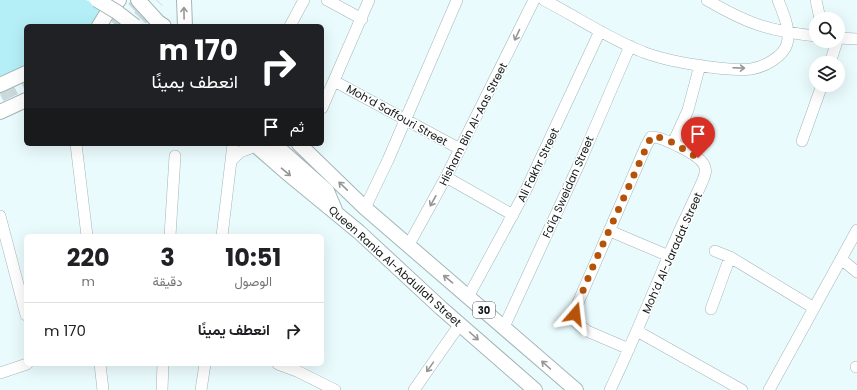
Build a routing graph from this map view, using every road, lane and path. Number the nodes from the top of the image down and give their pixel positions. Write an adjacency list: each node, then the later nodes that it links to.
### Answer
1 (96, 0): 17 (main road, bridge)
2 (119, 0): 16 (main road)
3 (138, 0): 18 (main road)
4 (184, 0): 19 (main road, one-way to 4)
5 (304, 0): 20 (street)
6 (327, 0): 15 (street)
7 (370, 0): 15 (street)
8 (457, 0): 35 (street)
9 (534, 0): 44 (street, Hisham Bin Al-Aas Street, one-way to 44)
10 (544, 0): 21 (street)
11 (707, 0): 22 (street)
12 (778, 0): 22 (street)
13 (816, 0): 14 (street)
14 (819, 12)
15 (362, 19): 29 (street)
16 (100, 24)
17 (132, 24)
18 (161, 24)
19 (185, 24)
20 (291, 24)
21 (600, 30): 26 (street); 50 (street, Ali Fakhr Street)
22 (788, 33): 23 (street); 27 (street, one-way to 22)
23 (809, 35)
24 (845, 39): 25 (street)
25 (857, 39)
26 (630, 46): 27 (street); 68 (street, Fa'iq Sweidan Street)
27 (700, 65): 37 (street)
28 (24, 74): 30 (main road)
29 (334, 81): 33 (street); 35 (street, Moh‘d Saffouri Street)
30 (1, 84): 34 (main road)
31 (820, 92): 36 (street)
32 (24, 101): 34 (main road)
33 (324, 104)
34 (2, 109)
35 (406, 120): 44 (street, Moh‘d Saffouri Street); 48 (street)
36 (802, 141)
37 (672, 143): 53 (street, Moh‘d Al-Jaradat Street); 59 (street, Moh‘d Al-Jaradat Street)
38 (76, 146): 54 (street)
39 (234, 146): 46 (street)
40 (253, 146): 46 (street)
41 (256, 146): 49 (main road, Queen Rania Al-Abdullah Street / 30, one-way to 49)
42 (302, 146): 48 (main road, 30, one-way to 42)
43 (277, 147): 49 (main road)
44 (460, 149): 47 (street, Hisham Bin Al-Aas Street)
45 (174, 156): 55 (street)
46 (232, 161): 56 (street)
47 (446, 177): 50 (street); 57 (street, Hisham Bin Al-Aas Street, one-way to 57)
48 (365, 208): 57 (main road, 30)
49 (336, 212): 67 (main road, Queen Rania Al-Abdullah Street / 30)
50 (513, 215): 63 (street, Ali Fakhr Street)
51 (0, 216): 64 (street)
52 (857, 230): 61 (street)
53 (610, 231): 59 (street); 70 (street, Moh‘d Al-Jaradat Street)
54 (87, 234)
55 (170, 234)
56 (222, 234)
57 (408, 246): 63 (main road, 30, one-way to 57)
58 (714, 250): 60 (street)
59 (668, 256): 69 (street, Moh‘d Al-Jaradat Street)
60 (730, 257): 65 (street); 66 (street)
61 (841, 258): 62 (street); 65 (street)
62 (857, 272)
63 (468, 297): 68 (main road, 30)
64 (24, 307)
65 (814, 308): 86 (street)
66 (711, 309)
67 (460, 324): 81 (street, one-way to 81); 82 (main road, Queen Rania Al-Abdullah Street / 30, one-way to 82)
68 (504, 327): 83 (main road, 30, one-way to 68)
69 (637, 331): 70 (street, Moh‘d Al-Jaradat Street); 85 (street)
70 (629, 349): 84 (street, Moh‘d Al-Jaradat Street)
71 (24, 365): 76 (street)
72 (100, 366): 77 (street)
73 (163, 366): 78 (street)
74 (205, 366): 79 (street)
75 (284, 366): 80 (street)
76 (0, 374)
77 (103, 390)
78 (162, 390)
79 (201, 390)
80 (335, 390)
81 (414, 390)
82 (534, 390)
83 (576, 390)
84 (610, 390)
85 (742, 390)
86 (769, 390)

